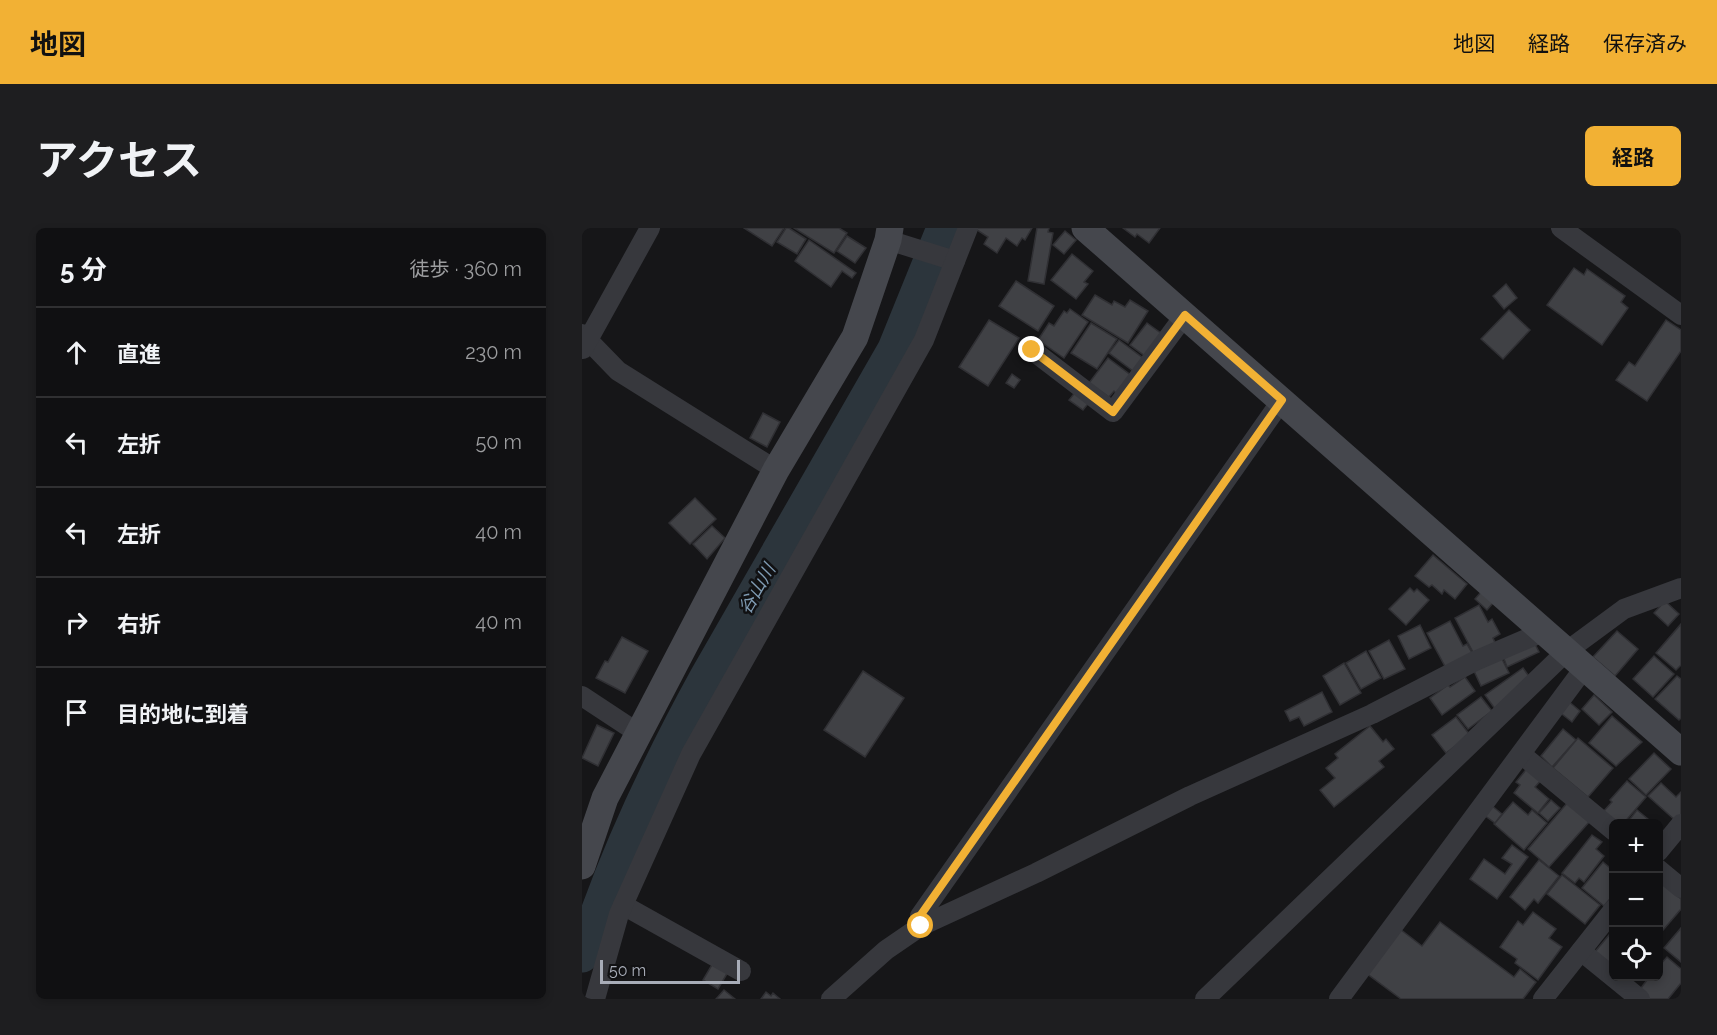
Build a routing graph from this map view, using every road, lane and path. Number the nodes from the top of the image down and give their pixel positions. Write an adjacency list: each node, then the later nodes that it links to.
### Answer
1 (650, 228): 9 (street)
2 (968, 228): 6 (street)
3 (1085, 228): 7 (street)
4 (1561, 228): 8 (street)
5 (889, 236): 6 (street); 12 (street)
6 (954, 260): 26 (street)
7 (1185, 315): 10 (street); 11 (street)
8 (1681, 315)
9 (584, 342): 12 (street)
10 (1032, 350)
11 (1282, 400): 14 (street); 28 (street)
12 (776, 470): 17 (street)
13 (1676, 596): 15 (street)
14 (1545, 631): 15 (street); 28 (street)
15 (1576, 659): 18 (street); 19 (street); 33 (street)
16 (582, 696): 17 (street)
17 (638, 733): 23 (street)
18 (1681, 752)
19 (1521, 754): 21 (street); 34 (street)
20 (1681, 824): 22 (street)
21 (1609, 827)
22 (1663, 847)
23 (582, 866)
24 (1663, 872): 25 (street)
25 (1681, 888)
26 (623, 905): 30 (street); 31 (street)
27 (1609, 915): 29 (street)
28 (921, 926): 32 (street)
29 (1581, 951): 35 (street); 36 (street)
30 (741, 971)
31 (595, 999)
32 (831, 999)
33 (1205, 999)
34 (1339, 999)
35 (1543, 999)
36 (1640, 999)

